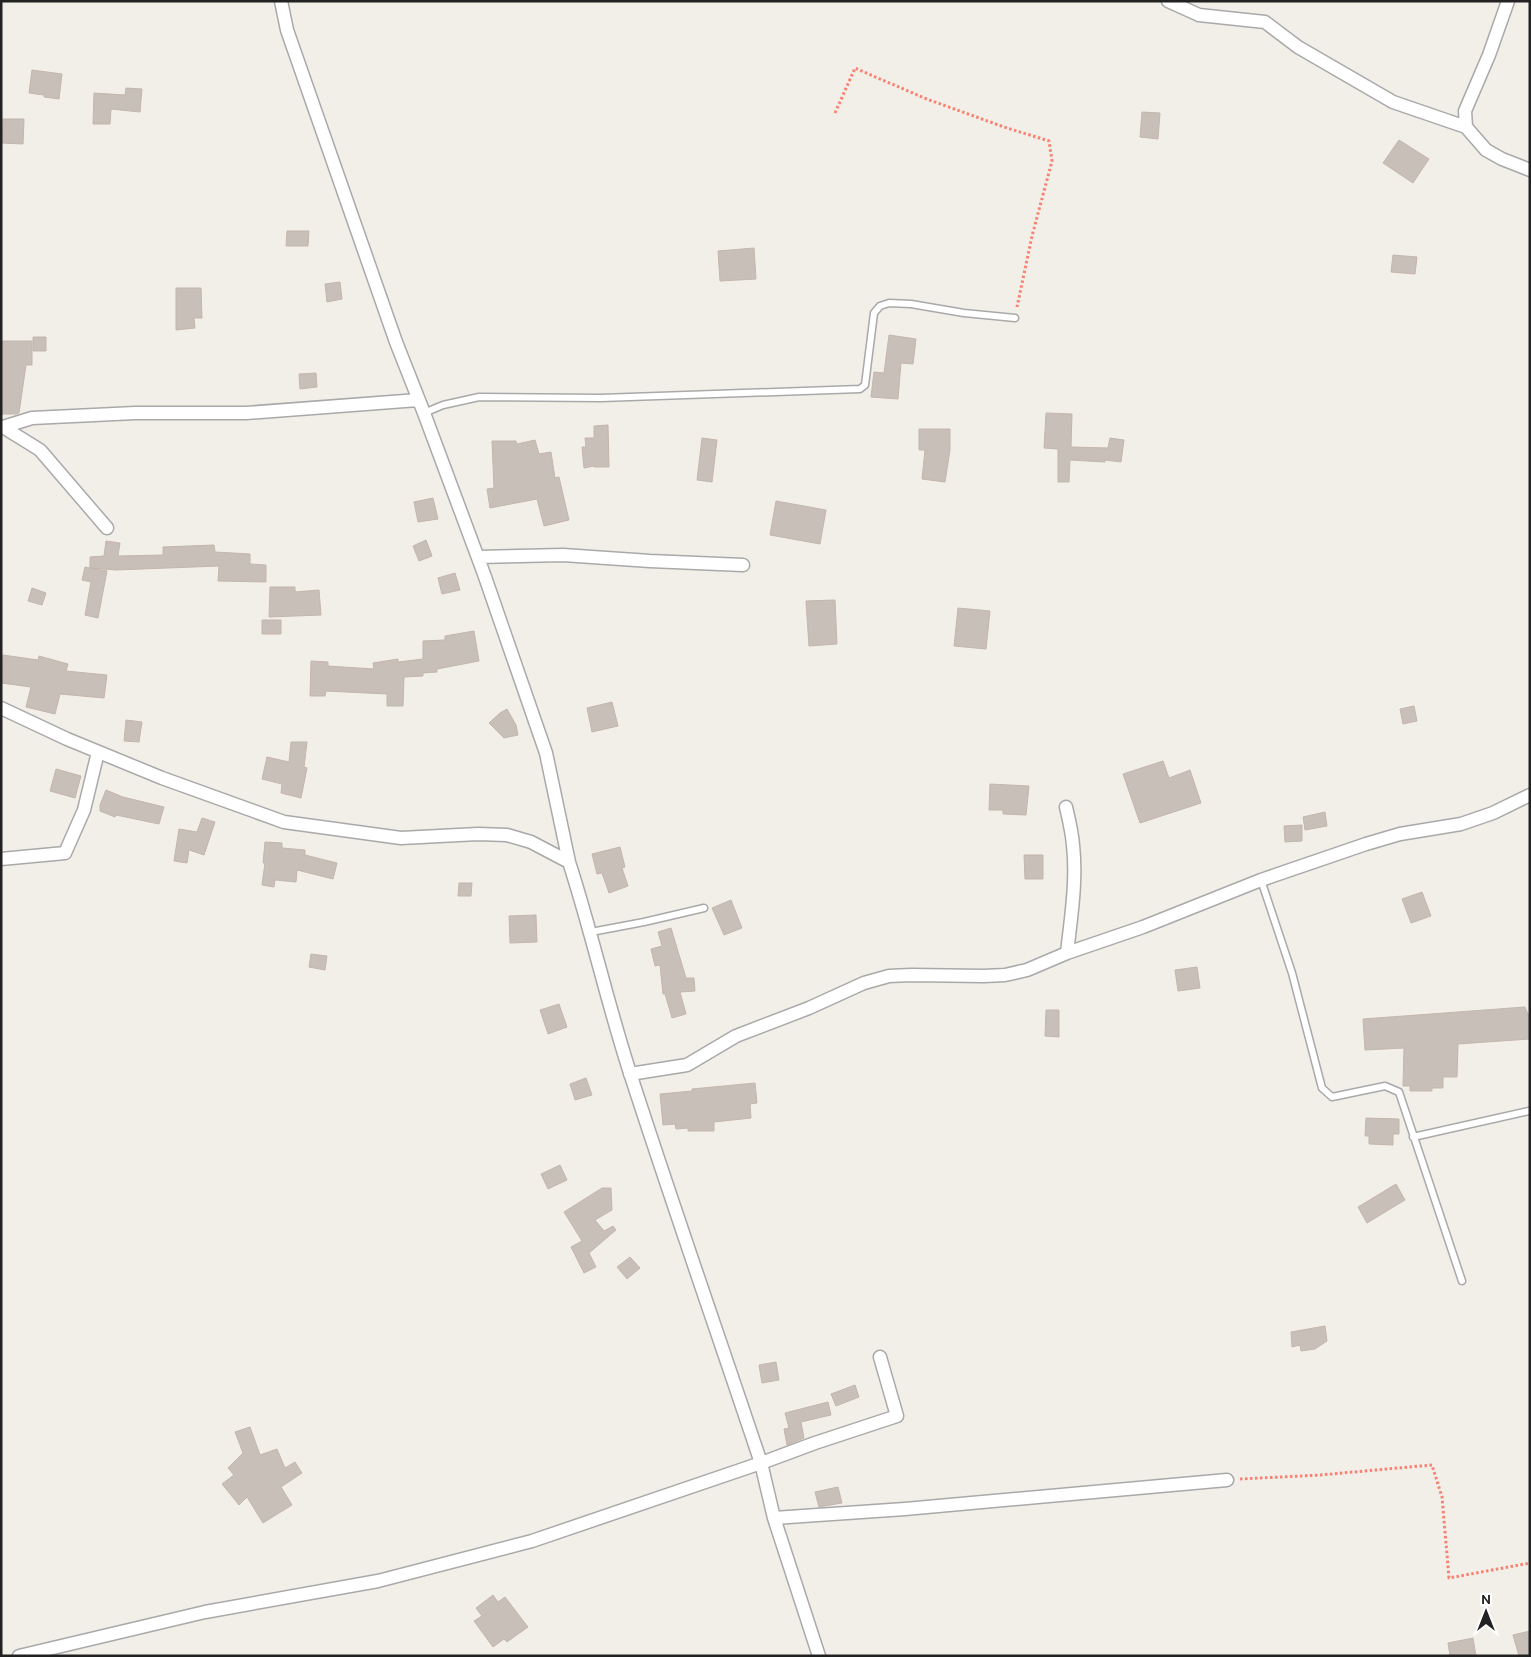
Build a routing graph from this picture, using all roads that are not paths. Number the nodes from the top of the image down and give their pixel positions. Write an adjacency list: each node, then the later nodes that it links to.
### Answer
1 (281, 1): 7 (street)
2 (1168, 1): 4 (street)
3 (1508, 1): 4 (street)
4 (1466, 127): 5 (street)
5 (1530, 170)
6 (1015, 318): 8 (lane)
7 (418, 400): 8 (street); 9 (street)
8 (424, 413): 10 (street)
9 (107, 528)
10 (478, 558): 11 (street); 17 (street)
11 (743, 565)
12 (1, 708): 13 (street)
13 (98, 752): 16 (street); 17 (street)
14 (1530, 795): 18 (street)
15 (1066, 807): 21 (street)
16 (1, 859)
17 (568, 862): 20 (street)
18 (1261, 880): 21 (street); 24 (lane)
19 (704, 908): 20 (lane)
20 (591, 932): 22 (street)
21 (1067, 953): 22 (street)
22 (630, 1074): 27 (street)
23 (1530, 1111): 24 (lane)
24 (1413, 1138): 25 (lane)
25 (1462, 1281)
26 (880, 1357): 27 (street)
27 (761, 1463): 29 (street); 30 (street)
28 (1226, 1480): 29 (street)
29 (774, 1518): 31 (street)
30 (19, 1656)
31 (819, 1656)

